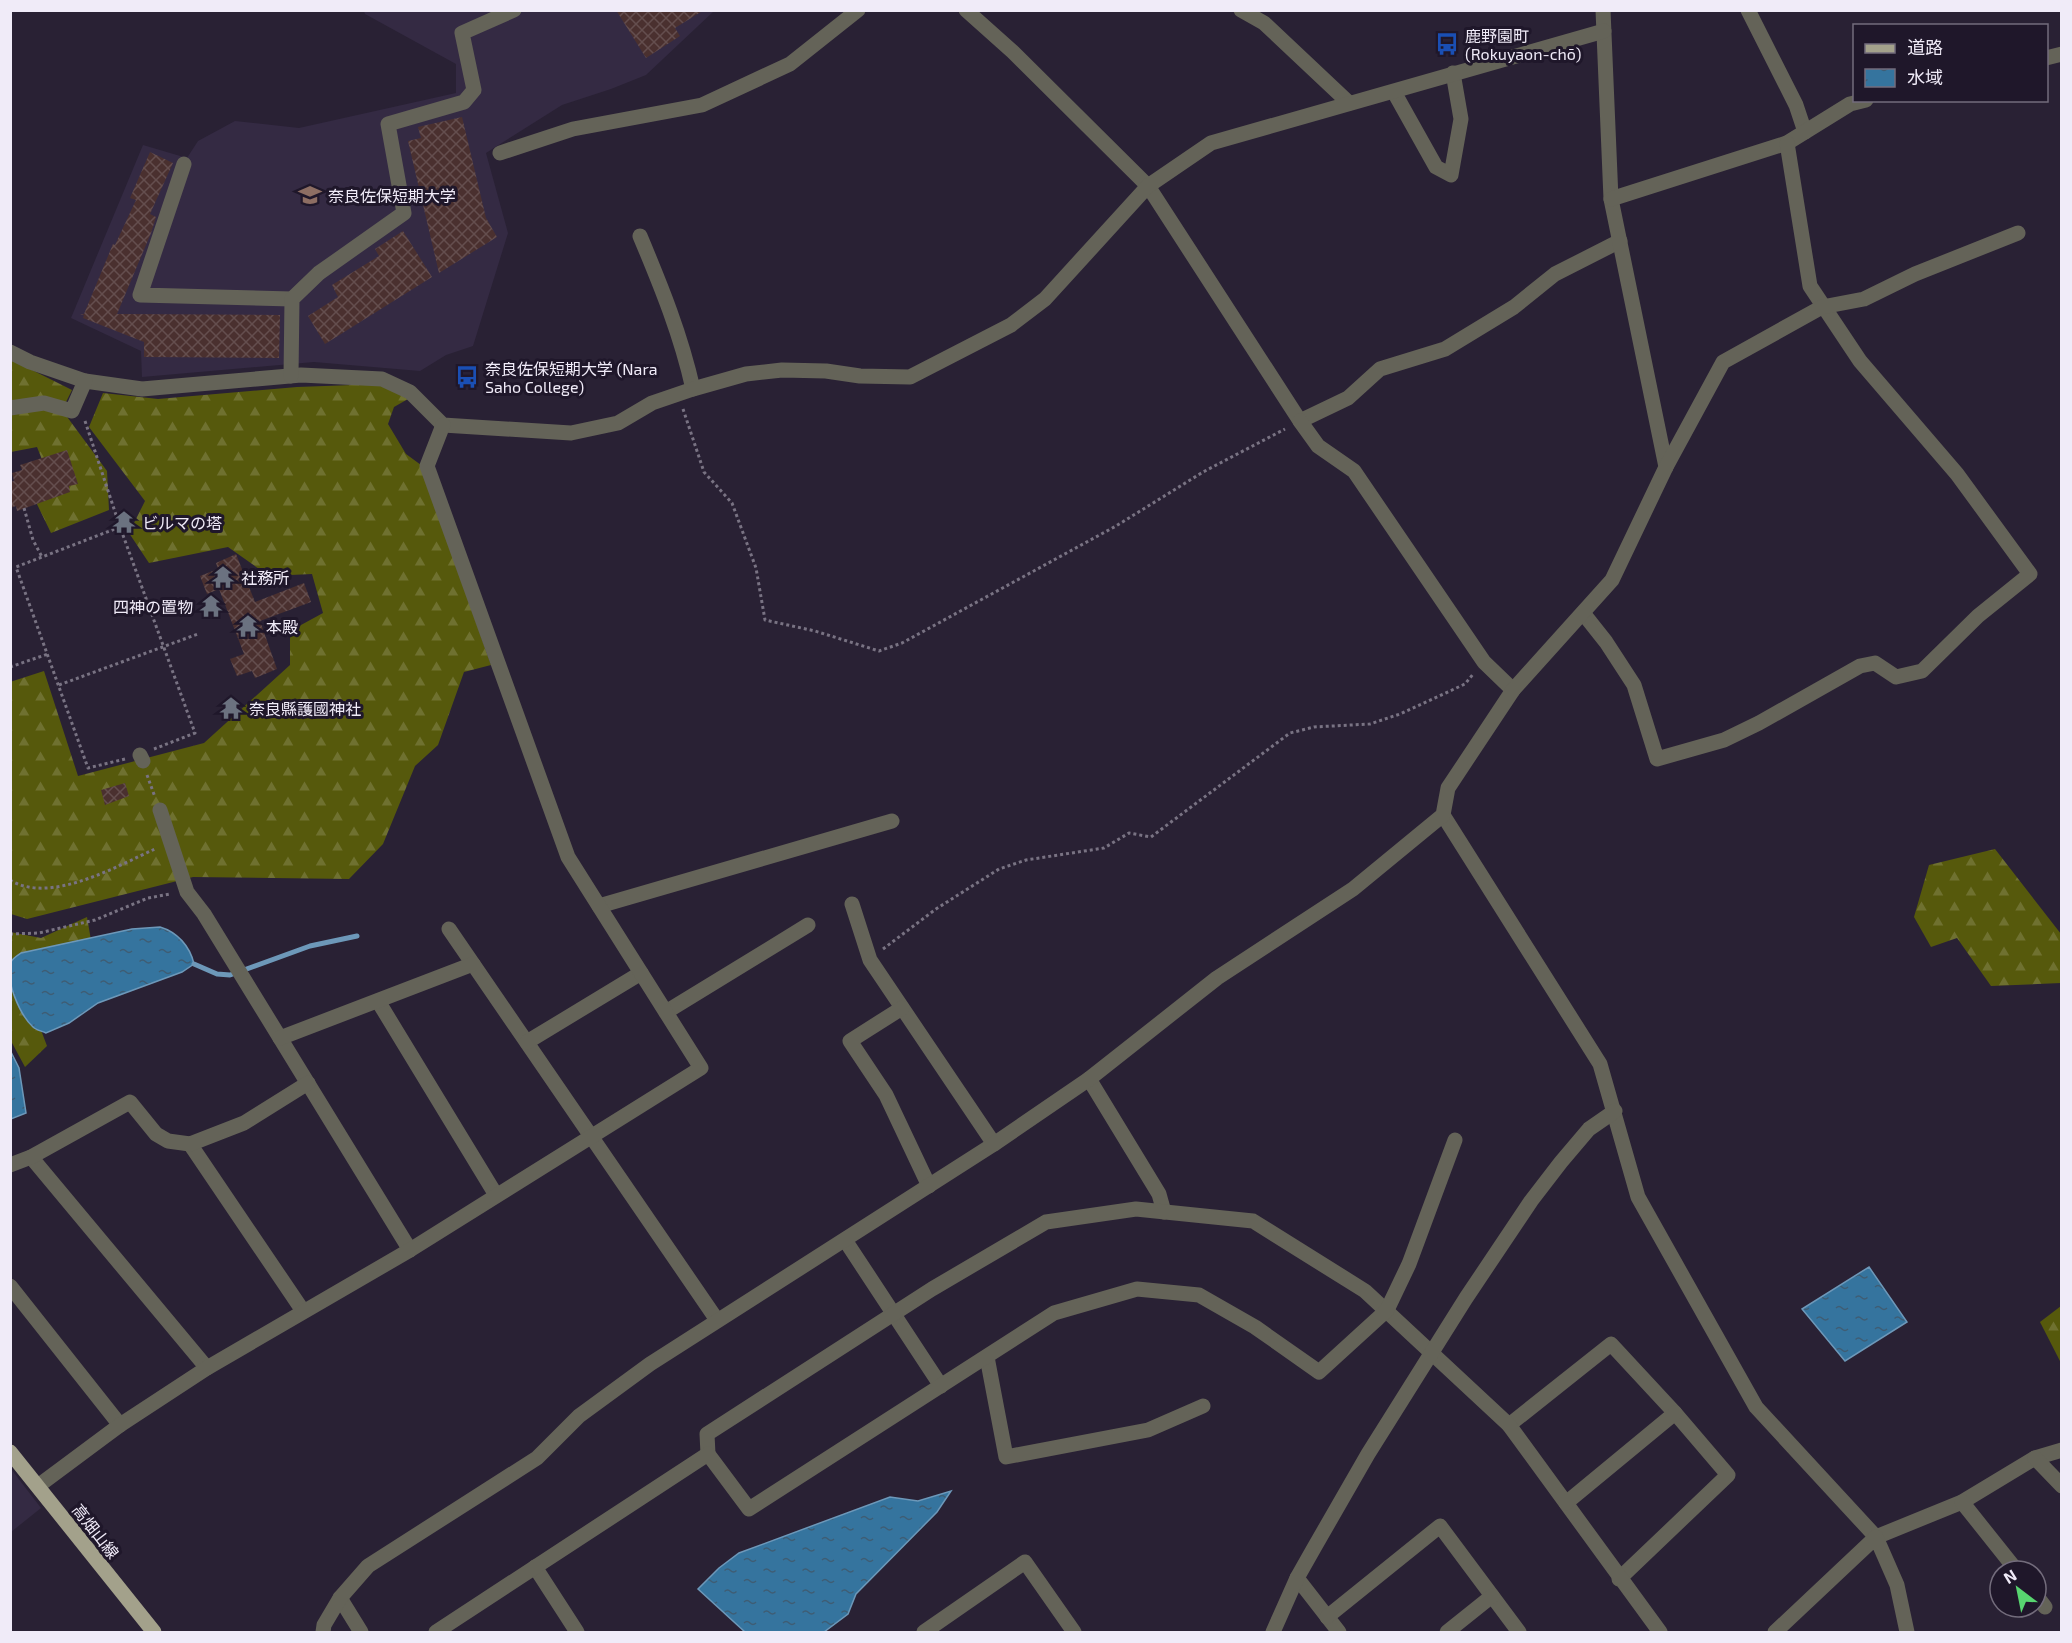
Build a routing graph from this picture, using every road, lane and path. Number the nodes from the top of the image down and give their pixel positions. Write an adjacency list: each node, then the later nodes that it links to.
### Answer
1 (513, 10): 21 (street)
2 (858, 10): 14 (street)
3 (966, 10): 16 (street)
4 (1241, 10): 11 (street)
5 (1603, 10): 7 (street)
6 (1748, 10): 12 (street)
7 (1604, 31): 8 (street); 17 (street)
8 (1453, 73): 9 (street); 9 (street)
9 (1394, 92): 11 (street)
10 (1858, 102): 12 (street)
11 (1349, 104): 16 (street)
12 (1805, 132): 13 (street)
13 (1786, 143): 17 (street); 22 (street)
14 (500, 153)
15 (184, 164): 21 (street)
16 (1148, 186): 26 (street); 29 (street)
17 (1611, 199): 20 (street)
18 (2018, 233): 22 (street)
19 (640, 236): 26 (street)
20 (1620, 241): 29 (street); 31 (street)
21 (292, 299): 24 (street)
22 (1822, 307): 31 (street); 35 (street)
23 (10, 352): 25 (street)
24 (291, 376): 25 (street); 30 (street)
25 (85, 381): 28 (street)
26 (686, 391): 29 (path); 30 (street)
27 (10, 408): 28 (street)
28 (72, 411): 33 (path)
29 (1300, 421): 39 (street)
30 (443, 425): 51 (street)
31 (1666, 467): 35 (street)
32 (24, 508): 34 (path)
33 (120, 528): 34 (path); 37 (path)
34 (42, 557): 38 (path)
35 (1583, 613): 42 (street)
36 (198, 634): 37 (path)
37 (163, 647): 41 (path); 43 (path)
38 (48, 654): 40 (path); 41 (path)
39 (1484, 662): 42 (street); 55 (path)
40 (10, 667)
41 (59, 685): 43 (path)
42 (1513, 690): 45 (street)
43 (141, 758): 44 (path)
44 (160, 810): 47 (street)
45 (1443, 815): 63 (street); 65 (street)
46 (892, 821): 51 (street)
47 (170, 842): 48 (path); 49 (street)
48 (10, 880)
49 (187, 892): 54 (path); 61 (street)
50 (852, 904): 55 (street)
51 (599, 906): 57 (street)
52 (808, 925): 60 (street)
53 (449, 929): 56 (street)
54 (10, 934)
55 (870, 960): 59 (street)
56 (473, 964): 58 (street); 62 (street)
57 (641, 972): 60 (street); 62 (street)
58 (378, 1001): 61 (street); 73 (street)
59 (902, 1008): 69 (street); 72 (street)
60 (666, 1012): 66 (street)
61 (280, 1038): 64 (street)
62 (527, 1042): 66 (street)
63 (1089, 1078): 69 (street); 74 (street)
64 (308, 1083): 68 (street); 76 (street)
65 (1615, 1111): 82 (street); 98 (street)
66 (591, 1136): 73 (street); 81 (street)
67 (1455, 1140): 78 (street)
68 (190, 1144): 70 (street); 79 (street)
69 (994, 1144): 72 (street)
70 (31, 1157): 71 (street); 84 (street)
71 (10, 1165)
72 (929, 1186): 75 (street)
73 (496, 1195): 76 (street)
74 (1164, 1212): 78 (street); 80 (street)
75 (844, 1240): 80 (street); 81 (street)
76 (410, 1250): 79 (street)
77 (10, 1286): 88 (street)
78 (1387, 1310): 82 (street); 83 (street)
79 (303, 1311): 84 (street)
80 (893, 1314): 85 (street); 92 (street)
81 (717, 1320): 104 (street)
82 (1433, 1352): 89 (street); 101 (street)
83 (987, 1357): 85 (street); 86 (street)
84 (207, 1368): 88 (street)
85 (941, 1386): 92 (street)
86 (1203, 1406)
87 (1675, 1413): 89 (street); 97 (street); 102 (street)
88 (120, 1425): 94 (street)
89 (1509, 1425): 97 (street)
90 (2061, 1450): 93 (street)
91 (10, 1452): 94 (main road, 高畑山線)
92 (708, 1454): 100 (street)
93 (2035, 1458): 95 (street); 96 (street)
94 (38, 1486): 106 (main road, 高畑山線)
95 (2061, 1486)
96 (1962, 1502): 98 (street); 99 (street)
97 (1566, 1503): 102 (street)
98 (1876, 1537): 118 (street); 119 (street)
99 (2007, 1559)
100 (535, 1567): 109 (street); 110 (street)
101 (1297, 1578): 105 (street); 113 (street)
102 (1619, 1579): 117 (street)
103 (1492, 1596): 105 (street); 115 (street); 116 (street)
104 (340, 1598): 107 (street); 108 (street)
105 (1327, 1617): 114 (street)
106 (154, 1632)
107 (323, 1632)
108 (361, 1632)
109 (436, 1632)
110 (577, 1632)
111 (924, 1632): 112 (street)
112 (1074, 1632)
113 (1273, 1632)
114 (1339, 1632)
115 (1447, 1632)
116 (1519, 1632)
117 (1660, 1632)
118 (1775, 1632)
119 (1907, 1632)

